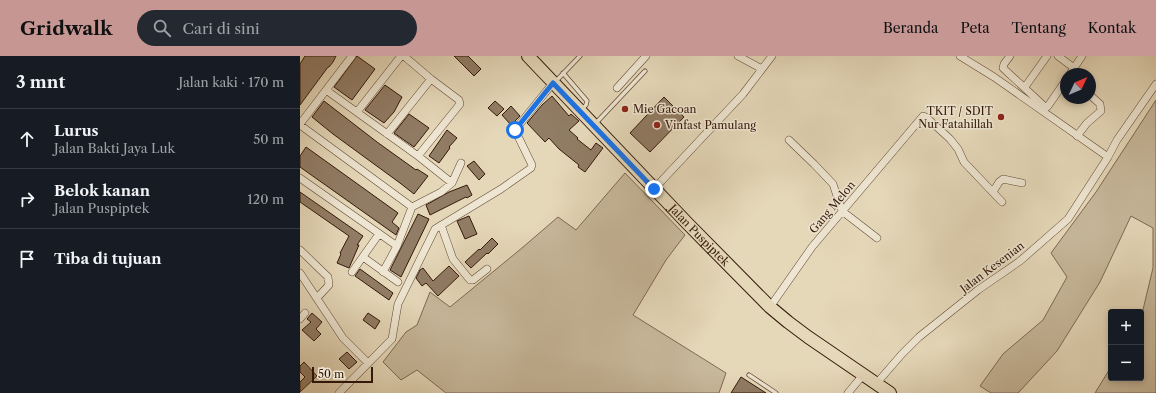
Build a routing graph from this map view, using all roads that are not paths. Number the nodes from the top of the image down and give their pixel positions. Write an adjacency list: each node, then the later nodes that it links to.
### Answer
1 (352, 56): 27 (street)
2 (401, 56): 29 (street)
3 (404, 56): 20 (street)
4 (580, 56): 18 (lane)
5 (646, 56): 25 (street)
6 (738, 56): 16 (street)
7 (772, 56): 16 (street)
8 (960, 56): 23 (street)
9 (1010, 56): 19 (street)
10 (1047, 56): 24 (street)
11 (1058, 56): 14 (street)
12 (1082, 56): 15 (street)
13 (530, 57): 21 (main road, Jalan Puspiptek)
14 (1069, 68)
15 (1074, 68)
16 (762, 69): 42 (street)
17 (645, 71): 32 (lane)
18 (563, 73): 21 (lane); 30 (lane)
19 (1014, 77): 23 (street); 24 (street)
20 (431, 79): 33 (street); 36 (street)
21 (553, 83): 30 (main road, Jalan Puspiptek); 47 (street)
22 (1156, 84): 37 (street, Jalan Kesenian)
23 (1007, 87): 34 (street)
24 (1025, 87): 26 (street)
25 (617, 88)
26 (1060, 88)
27 (326, 90): 29 (street); 31 (street)
28 (1096, 100): 34 (street)
29 (357, 112): 33 (street)
30 (580, 112): 32 (main road, Jalan Puspiptek)
31 (300, 125): 45 (street)
32 (593, 126): 42 (main road, Jalan Puspiptek)
33 (387, 134): 36 (street)
34 (1077, 136): 37 (street)
35 (789, 140): 46 (street)
36 (418, 156): 40 (street)
37 (1108, 157): 65 (street, Jalan Kesenian)
38 (461, 163): 40 (street)
39 (300, 178): 48 (street)
40 (452, 183): 45 (street)
41 (1022, 183): 43 (street)
42 (654, 189): 59 (main road, Jalan Puspiptek)
43 (993, 192): 44 (street); 46 (street, Gang Melon)
44 (1002, 202)
45 (412, 207): 50 (street)
46 (842, 211): 49 (street); 59 (street, Gang Melon)
47 (441, 225): 53 (street); 62 (street)
48 (379, 234): 50 (street); 52 (street)
49 (877, 238)
50 (396, 246): 55 (street)
51 (300, 250): 58 (street)
52 (363, 257): 54 (street); 55 (street)
53 (488, 269)
54 (352, 272)
55 (383, 272): 57 (street)
56 (300, 273): 58 (street)
57 (398, 282)
58 (317, 298): 62 (street)
59 (770, 307): 64 (main road, Jalan Puspiptek)
60 (305, 313): 61 (street)
61 (300, 319)
62 (368, 363): 66 (street)
63 (749, 375): 67 (lane)
64 (862, 375): 65 (main road, Jalan Puspiptek); 68 (street)
65 (876, 384): 69 (main road, Jalan Puspiptek)
66 (339, 393)
67 (776, 393)
68 (848, 393)
69 (890, 393)

